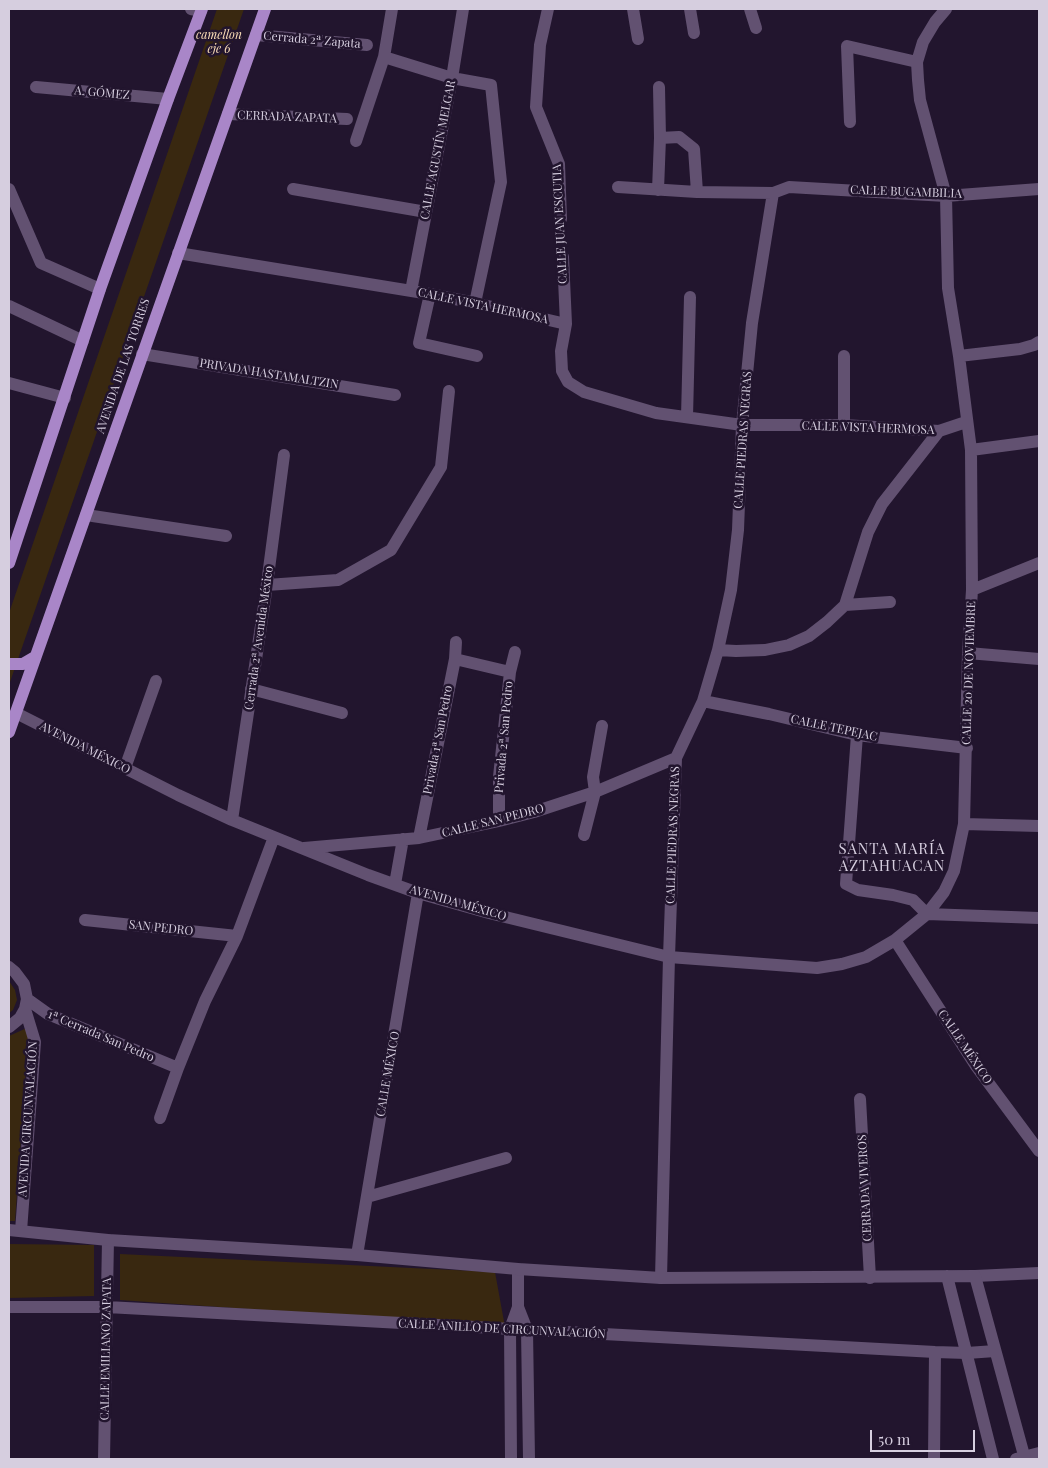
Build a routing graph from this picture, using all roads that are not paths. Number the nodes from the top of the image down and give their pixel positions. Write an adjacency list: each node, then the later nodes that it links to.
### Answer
1 (198, 9): 20 (main road)
2 (265, 9): 12 (main road, AVENIDA DE LAS TORRES)
3 (392, 9): 15 (street)
4 (463, 9): 17 (street, CALLE AGUSTÍN MELGAR)
5 (548, 9): 35 (street, CALLE JUAN ESCUTIA)
6 (633, 9): 13 (street)
7 (690, 9): 11 (street)
8 (750, 9): 10 (street)
9 (946, 9): 16 (street)
10 (756, 28)
11 (694, 33)
12 (256, 35): 14 (street, Cerrada 2ª Zapata); 21 (main road, AVENIDA DE LAS TORRES)
13 (638, 39)
14 (367, 45)
15 (384, 57): 17 (street); 25 (street)
16 (917, 62): 23 (street); 33 (street, CALLE 20 DE NOVIEMBRE)
17 (452, 78): 34 (street, CALLE AGUSTÍN MELGAR); 42 (street)
18 (36, 87): 20 (street, A. GÓMEZ)
19 (659, 87): 24 (street)
20 (168, 99): 38 (main road)
21 (228, 114): 22 (street, CERRADA ZAPATA); 36 (main road, AVENIDA DE LAS TORRES)
22 (347, 119)
23 (850, 122)
24 (660, 138): 30 (street); 31 (street)
25 (356, 141)
26 (618, 187): 30 (street, CALLE BUGAMBILIA)
27 (1039, 188): 33 (street, CALLE BUGAMBILIA)
28 (9, 189): 38 (street)
29 (293, 189): 34 (street)
30 (658, 190): 31 (street, CALLE BUGAMBILIA)
31 (697, 192): 32 (street, CALLE BUGAMBILIA)
32 (773, 193): 33 (street, CALLE BUGAMBILIA); 58 (street, CALLE PIEDRAS NEGRAS)
33 (946, 196): 50 (street, CALLE 20 DE NOVIEMBRE)
34 (426, 212): 39 (street, CALLE AGUSTÍN MELGAR)
35 (561, 219)
36 (178, 253): 39 (street, CALLE VISTA HERMOSA); 47 (main road, AVENIDA DE LAS TORRES)
37 (563, 257): 44 (street, CALLE JUAN ESCUTIA)
38 (100, 289): 45 (main road)
39 (411, 291): 40 (street, CALLE VISTA HERMOSA)
40 (430, 294): 42 (street, CALLE VISTA HERMOSA); 48 (street)
41 (690, 297): 55 (street)
42 (475, 303): 44 (street, CALLE VISTA HERMOSA)
43 (9, 306): 45 (street)
44 (566, 324): 55 (street, CALLE VISTA HERMOSA)
45 (83, 341): 54 (main road)
46 (1039, 342): 50 (street)
47 (142, 354): 53 (street, PRIVADA HASTAMALTZIN); 63 (main road, AVENIDA DE LAS TORRES)
48 (477, 356)
49 (844, 356): 57 (street)
50 (959, 356): 56 (street, CALLE 20 DE NOVIEMBRE)
51 (9, 383): 54 (street)
52 (449, 391): 67 (street)
53 (395, 395)
54 (64, 398): 65 (main road)
55 (687, 417): 58 (street, CALLE VISTA HERMOSA)
56 (966, 422): 59 (street, CALLE VISTA HERMOSA); 61 (street, CALLE 20 DE NOVIEMBRE)
57 (844, 424): 58 (street, CALLE VISTA HERMOSA); 59 (street, CALLE VISTA HERMOSA)
58 (742, 425): 72 (street, CALLE PIEDRAS NEGRAS)
59 (939, 431): 70 (street)
60 (1039, 441): 61 (street)
61 (970, 450): 68 (street, CALLE 20 DE NOVIEMBRE)
62 (284, 455): 67 (street, Cerrada 2ª Avenida México)
63 (86, 515): 64 (street); 75 (main road, AVENIDA DE LAS TORRES)
64 (226, 536)
65 (9, 563)
66 (1039, 563): 68 (street)
67 (267, 585): 81 (street, Cerrada 2ª Avenida México)
68 (972, 590): 74 (street, CALLE 20 DE NOVIEMBRE)
69 (890, 602): 70 (street)
70 (845, 605): 72 (street)
71 (456, 642): 76 (street, Privada 1ª San Pedro)
72 (718, 650): 82 (street, CALLE PIEDRAS NEGRAS)
73 (514, 652): 79 (street, Privada 2ª San Pedro)
74 (968, 653): 77 (street); 88 (street, CALLE 20 DE NOVIEMBRE)
75 (35, 657): 78 (main road); 83 (main road, AVENIDA DE LAS TORRES)
76 (454, 659): 79 (street); 98 (street, Privada 1ª San Pedro)
77 (1039, 659)
78 (9, 664)
79 (510, 672): 93 (street, Privada 2ª San Pedro)
80 (156, 681): 90 (street)
81 (251, 689): 84 (street); 92 (street, Cerrada 2ª Avenida México)
82 (703, 701): 87 (street, CALLE TEPEJAC); 89 (street, CALLE PIEDRAS NEGRAS)
83 (12, 711): 86 (main road, AVENIDA DE LAS TORRES); 90 (street, AVENIDA MÉXICO)
84 (342, 713)
85 (602, 726): 91 (street)
86 (9, 732)
87 (857, 735): 88 (street, CALLE TEPEJAC); 103 (street)
88 (967, 748): 94 (street, CALLE 20 DE NOVIEMBRE)
89 (676, 758): 91 (street, CALLE SAN PEDRO); 108 (street, CALLE PIEDRAS NEGRAS)
90 (125, 768): 92 (street, AVENIDA MÉXICO)
91 (595, 792): 93 (street, CALLE SAN PEDRO); 96 (street)
92 (232, 820): 97 (street, AVENIDA MÉXICO)
93 (499, 821): 98 (street, CALLE SAN PEDRO)
94 (964, 824): 95 (street); 103 (street, CALLE 20 DE NOVIEMBRE)
95 (1039, 826)
96 (584, 835)
97 (274, 837): 100 (street, AVENIDA MÉXICO); 106 (street)
98 (419, 838): 99 (street, CALLE SAN PEDRO)
99 (403, 839): 100 (street, CALLE SAN PEDRO); 101 (street)
100 (301, 848): 101 (street, AVENIDA MÉXICO)
101 (395, 884): 102 (street, AVENIDA MÉXICO)
102 (418, 893): 108 (street, AVENIDA MÉXICO); 117 (street, CALLE MÉXICO)
103 (927, 914): 104 (street); 107 (street, AVENIDA MÉXICO)
104 (1039, 918)
105 (85, 920): 106 (street, SAN PEDRO)
106 (237, 936): 112 (street)
107 (895, 940): 108 (street, AVENIDA MÉXICO); 115 (street, CALLE MÉXICO)
108 (669, 957): 125 (street, CALLE PIEDRAS NEGRAS)
109 (9, 967): 110 (street, AVENIDA CIRCUNVALACIÓN)
110 (26, 1004): 111 (street); 112 (street, 1ª Cerrada San Pedro); 118 (street, AVENIDA CIRCUNVALACIÓN)
111 (9, 1026)
112 (178, 1068): 114 (street)
113 (860, 1099): 126 (street, CERRADA VIVEROS)
114 (160, 1118)
115 (1039, 1151)
116 (506, 1158): 117 (street)
117 (367, 1197): 120 (street, CALLE MÉXICO)
118 (15, 1231): 119 (street)
119 (108, 1240): 120 (street); 128 (street, CALLE EMILIANO ZAPATA)
120 (357, 1255): 121 (street)
121 (518, 1269): 125 (street); 129 (street)
122 (1039, 1273): 124 (street)
123 (948, 1276): 124 (street); 126 (street); 134 (street)
124 (975, 1276): 132 (street)
125 (661, 1278): 126 (street)
126 (870, 1278)
127 (9, 1307): 128 (street, CALLE ANILLO DE CIRCUNVALACIÓN)
128 (107, 1307): 130 (street, CALLE ANILLO DE CIRCUNVALACIÓN); 136 (street, CALLE EMILIANO ZAPATA)
129 (518, 1307): 130 (street); 131 (street)
130 (510, 1329): 131 (street, CALLE ANILLO DE CIRCUNVALACIÓN); 137 (street)
131 (527, 1330): 133 (street, CALLE ANILLO DE CIRCUNVALACIÓN); 138 (street)
132 (995, 1351): 134 (street, CALLE ANILLO DE CIRCUNVALACIÓN); 141 (street)
133 (935, 1352): 134 (street, CALLE ANILLO DE CIRCUNVALACIÓN); 139 (street)
134 (967, 1353): 140 (street)
135 (1039, 1453): 141 (street)
136 (104, 1459)
137 (511, 1459)
138 (529, 1459)
139 (934, 1459)
140 (993, 1459)
141 (1022, 1459)

